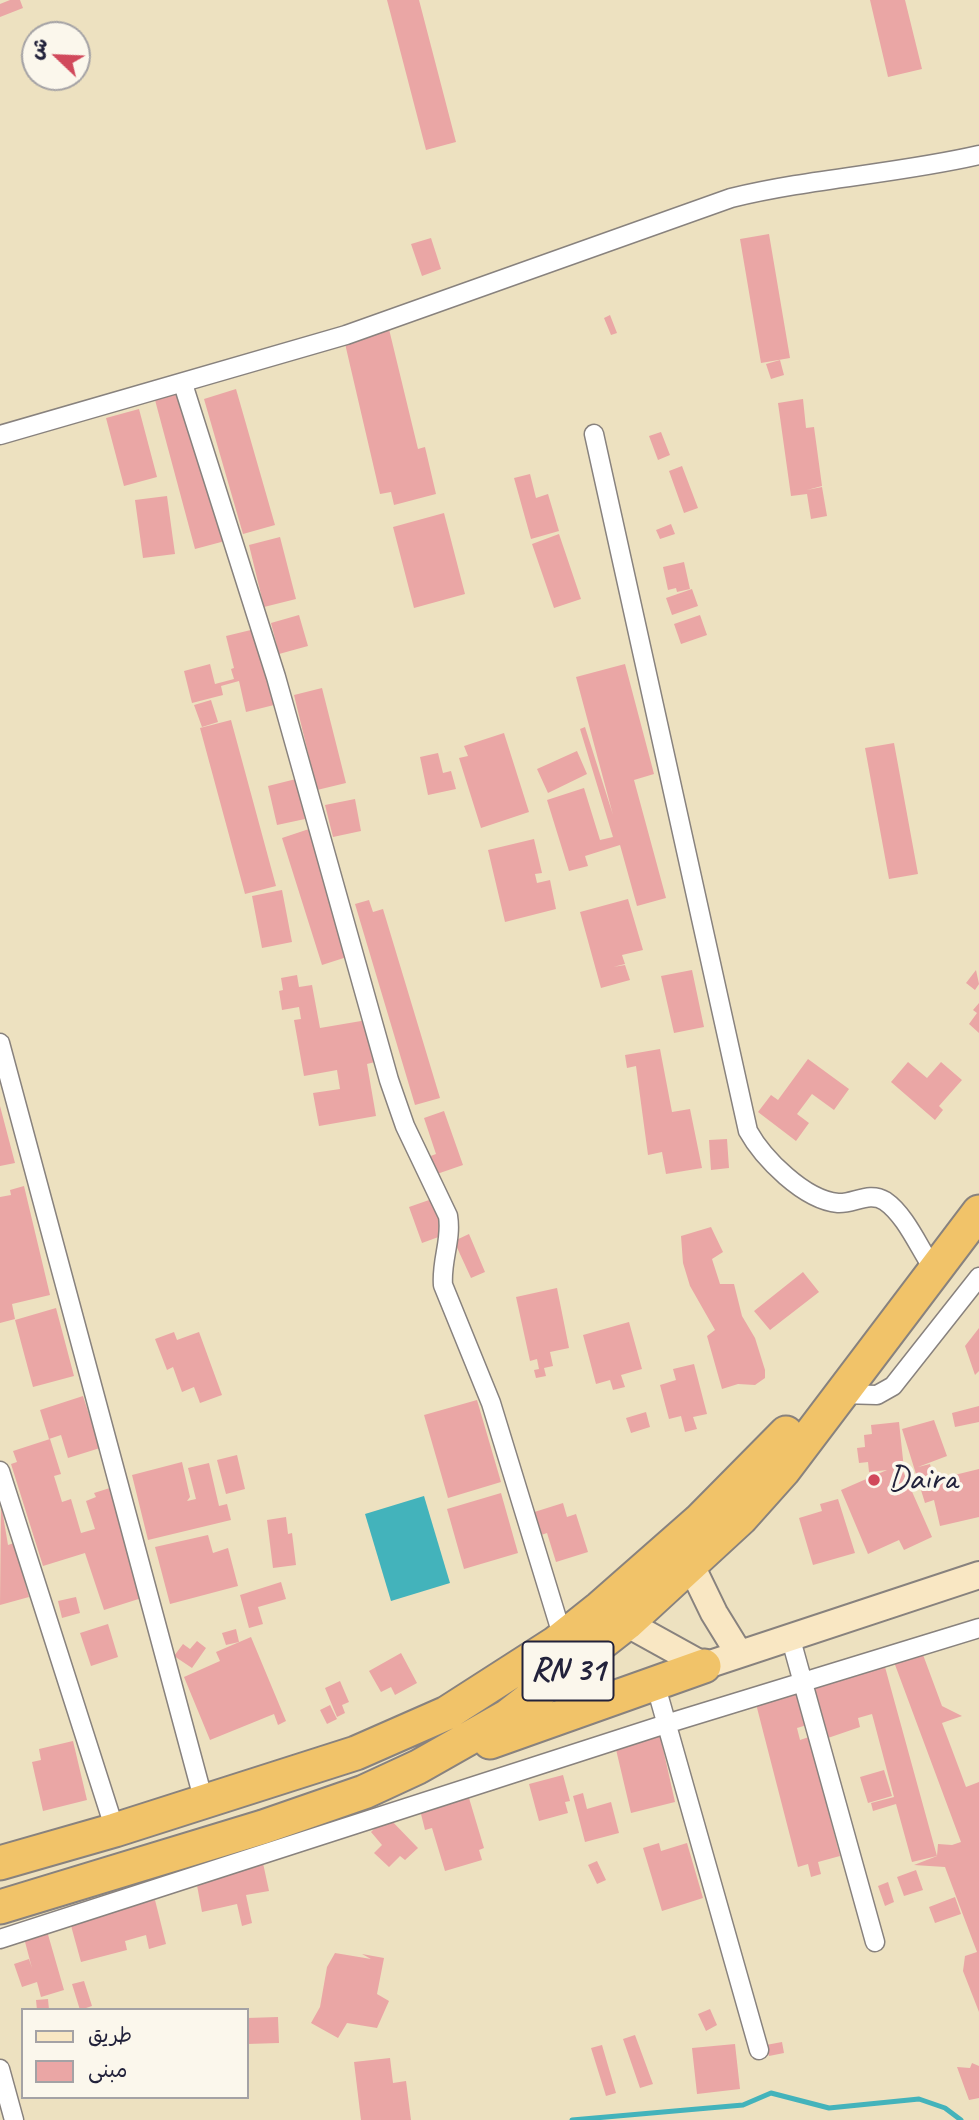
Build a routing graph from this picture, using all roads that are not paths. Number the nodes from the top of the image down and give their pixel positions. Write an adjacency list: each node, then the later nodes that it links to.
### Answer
1 (979, 155): 2 (street)
2 (183, 384): 4 (street); 17 (street)
3 (594, 434): 8 (street)
4 (0, 435)
5 (0, 1043): 24 (street)
6 (979, 1203): 8 (highway, RN 31)
7 (979, 1212): 10 (highway, RN 31)
8 (929, 1262): 12 (highway, RN 31)
9 (979, 1277): 10 (street)
10 (841, 1394): 12 (highway, RN 31)
11 (0, 1471): 25 (street)
12 (685, 1552): 14 (highway, RN 31); 18 (street)
13 (979, 1574): 16 (street)
14 (614, 1615): 17 (highway, RN 31); 19 (street); 23 (highway, RN 31)
15 (979, 1628): 21 (street)
16 (790, 1636): 18 (street); 21 (street)
17 (563, 1638): 24 (highway, RN 31)
18 (738, 1652): 19 (street)
19 (704, 1666): 20 (highway)
20 (655, 1683): 22 (street); 23 (highway)
21 (802, 1683): 22 (street); 29 (street)
22 (666, 1724): 28 (street); 30 (street)
23 (418, 1767): 27 (highway, RN 31)
24 (204, 1802): 25 (highway, RN 31)
25 (115, 1830): 26 (highway, RN 31)
26 (0, 1863)
27 (0, 1907)
28 (0, 1939)
29 (875, 1942)
30 (759, 2050)
31 (0, 2069): 32 (street)
32 (14, 2120)

